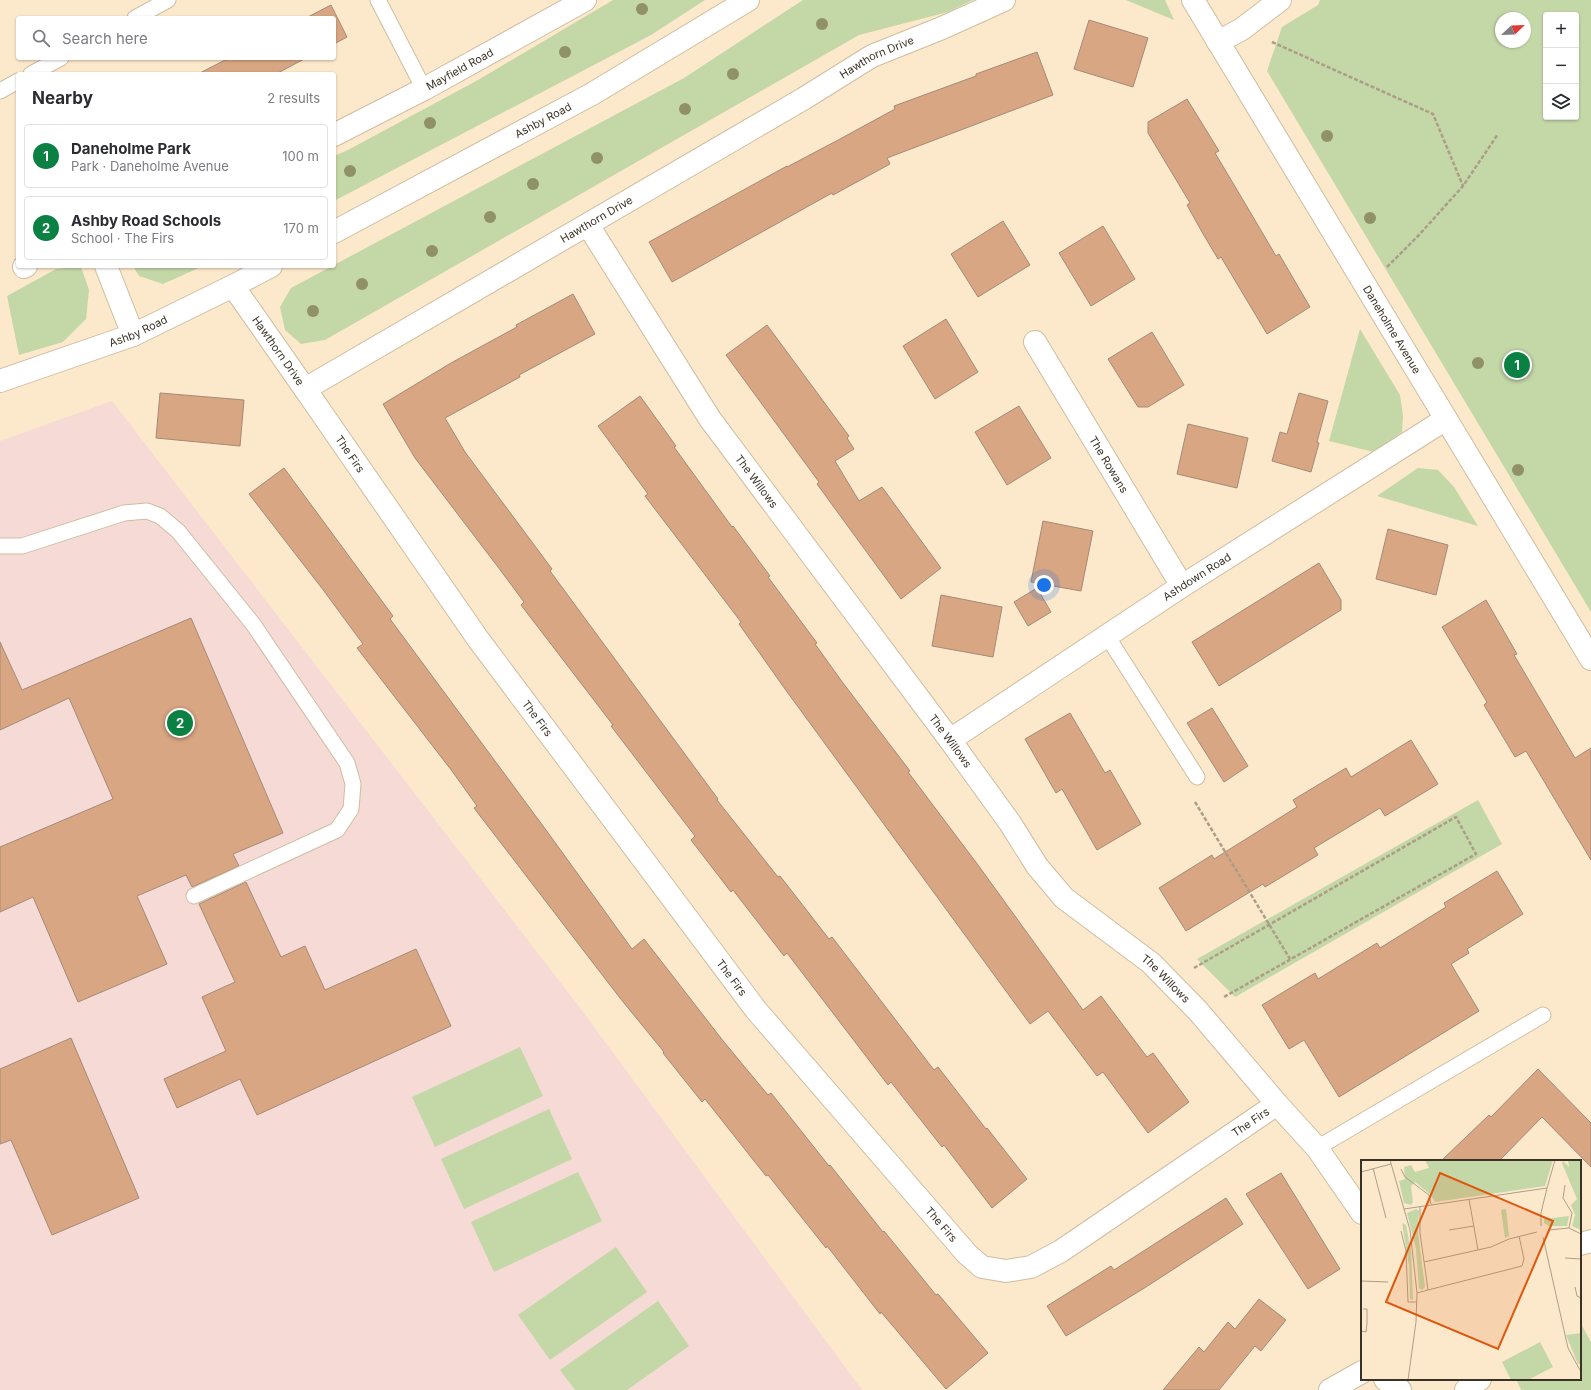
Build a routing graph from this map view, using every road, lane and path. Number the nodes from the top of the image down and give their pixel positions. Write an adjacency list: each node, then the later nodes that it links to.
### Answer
1 (168, 0): 8 (lane)
2 (378, 0): 14 (lane)
3 (585, 0): 14 (street, Mayfield Road)
4 (748, 0): 20 (street, Ashby Road)
5 (1004, 0): 19 (street, Hawthorn Drive)
6 (1193, 0): 10 (street, Daneholme Avenue)
7 (1280, 0): 9 (street)
8 (139, 16)
9 (1242, 29): 10 (street); 18 (path)
10 (1218, 42): 24 (street, Daneholme Avenue)
11 (57, 60): 12 (lane)
12 (35, 72)
13 (16, 82): 15 (lane)
14 (424, 89): 16 (street, Mayfield Road)
15 (0, 91)
16 (336, 134)
17 (1498, 134): 18 (path)
18 (1463, 186): 24 (path)
19 (588, 225): 28 (street, Hawthorn Drive); 34 (street, The Willows)
20 (336, 231)
21 (107, 268): 25 (street)
22 (266, 268): 23 (street, Ashby Road)
23 (233, 286): 25 (street, Ashby Road); 28 (street, Hawthorn Drive)
24 (1367, 288): 29 (street, Daneholme Avenue)
25 (133, 335): 27 (street, Ashby Road)
26 (1035, 342): 31 (street, The Rowans)
27 (0, 381)
28 (305, 389): 42 (street, The Firs)
29 (1446, 419): 31 (street, Ashdown Road); 33 (street, Daneholme Avenue)
30 (0, 546): 36 (lane)
31 (1182, 586): 32 (street, Ashdown Road)
32 (1107, 636): 34 (street, Ashdown Road); 35 (lane)
33 (1591, 659)
34 (950, 740): 39 (street, The Willows)
35 (1197, 777): 37 (path)
36 (194, 896)
37 (1270, 924): 38 (path); 38 (path); 39 (path)
38 (1290, 959): 40 (path)
39 (1170, 982): 40 (street, The Willows)
40 (1198, 1011): 42 (street, The Willows)
41 (1543, 1015): 43 (lane)
42 (1277, 1104): 43 (street, The Willows)
43 (1317, 1148): 44 (street, The Willows)
44 (1361, 1212)
45 (1591, 1241): 46 (street)
46 (1581, 1244)
47 (1361, 1373): 49 (street)
48 (1386, 1380): 50 (street)
49 (1330, 1390)
50 (1400, 1390)

